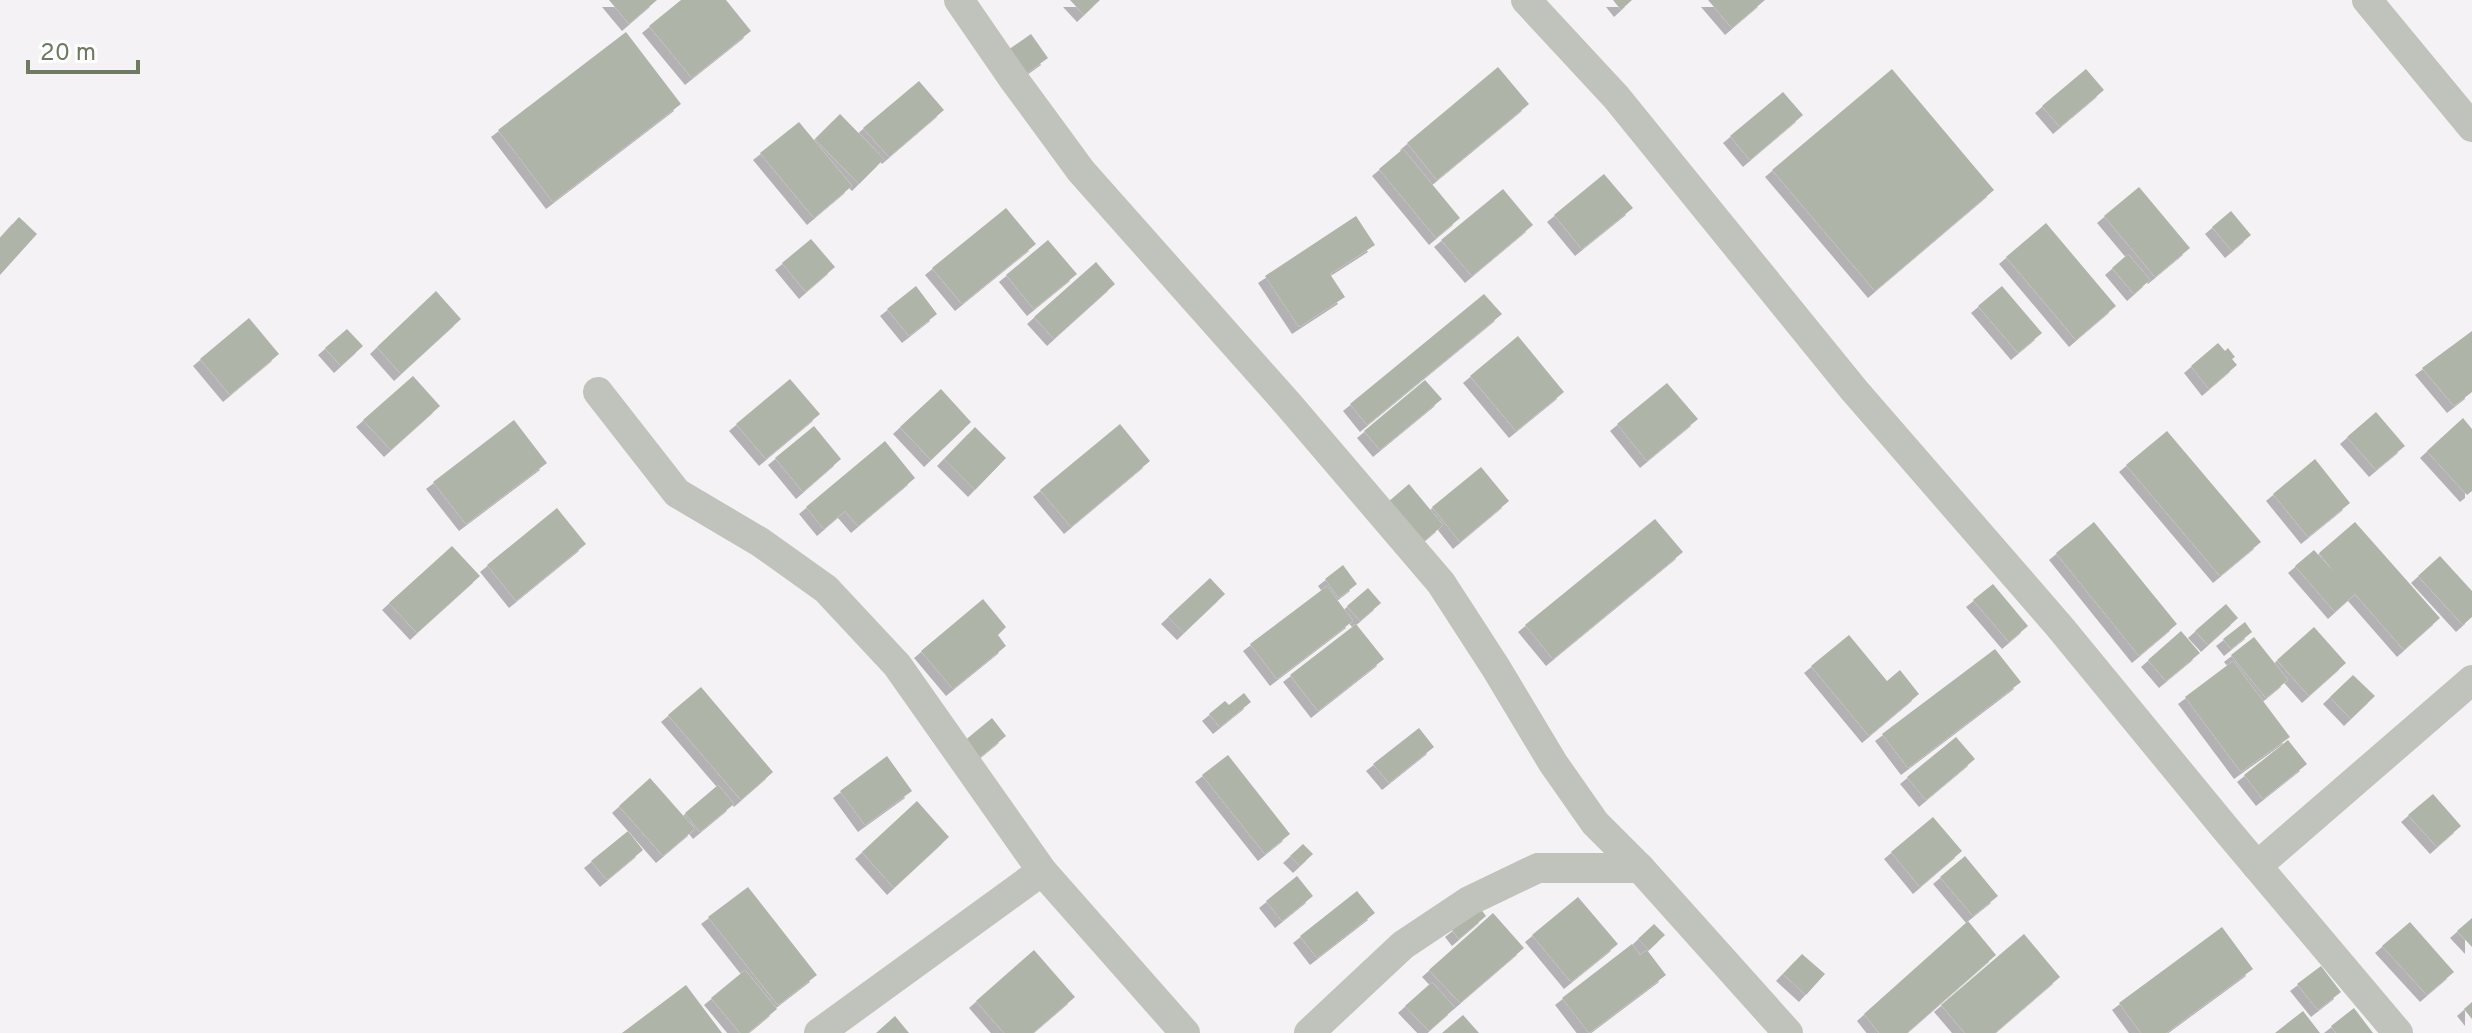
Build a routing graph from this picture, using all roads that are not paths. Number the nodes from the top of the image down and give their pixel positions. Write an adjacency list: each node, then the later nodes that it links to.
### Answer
1 (959, 0): 8 (street)
2 (1526, 0): 7 (street)
3 (2367, 0): 4 (street)
4 (2472, 127)
5 (598, 392): 9 (street)
6 (2472, 680): 7 (street)
7 (2257, 866): 14 (street)
8 (1640, 868): 12 (street); 13 (street)
9 (1042, 871): 10 (street); 11 (street)
10 (819, 1033)
11 (1185, 1033)
12 (1309, 1033)
13 (1788, 1033)
14 (2398, 1033)

